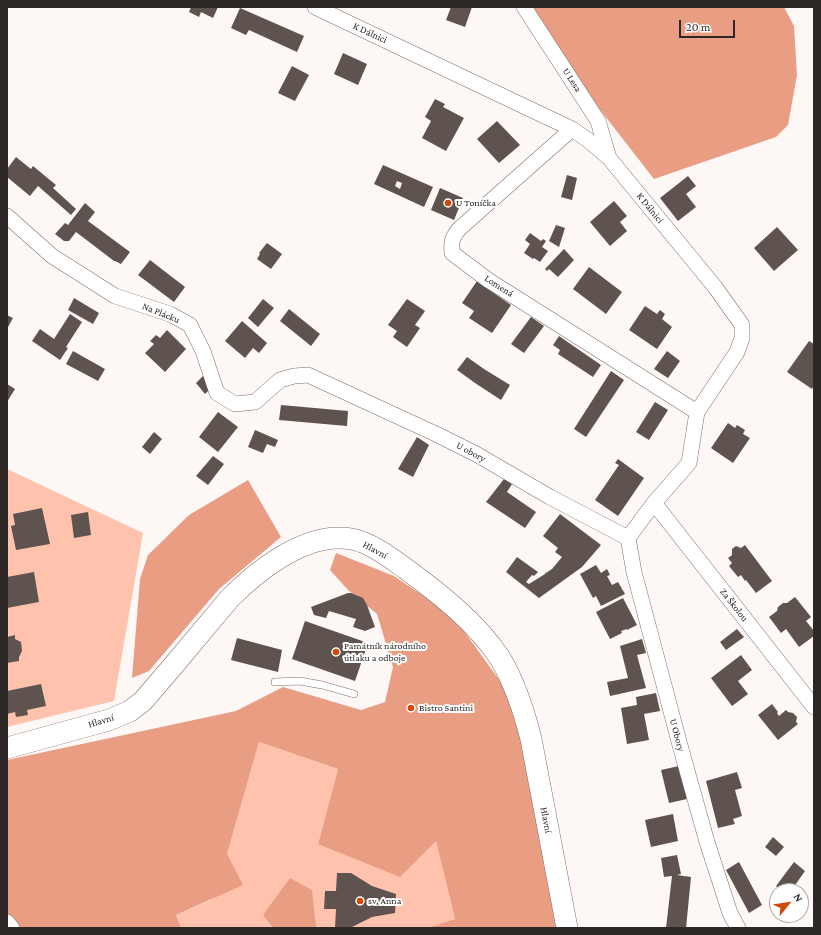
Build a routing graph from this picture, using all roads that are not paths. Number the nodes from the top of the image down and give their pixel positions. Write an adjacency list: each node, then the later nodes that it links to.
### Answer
1 (315, 7): 3 (street, K Dálnici)
2 (524, 7): 4 (street, U Lesa)
3 (572, 129): 4 (street, K Dálnici); 7 (street, Lomená)
4 (609, 158): 7 (street, K Dálnici)
5 (7, 216): 6 (street, Na Plácku)
6 (308, 376): 9 (street, U obory)
7 (697, 412): 8 (street, K Dálnici)
8 (654, 503): 9 (street, K Dálnici); 12 (street, Za Školou)
9 (628, 538): 17 (street, U Obory)
10 (275, 682): 11 (lane)
11 (354, 694)
12 (814, 707)
13 (7, 748): 16 (street, Hlavní)
14 (7, 922): 15 (street)
15 (12, 928)
16 (567, 928)
17 (738, 928)

